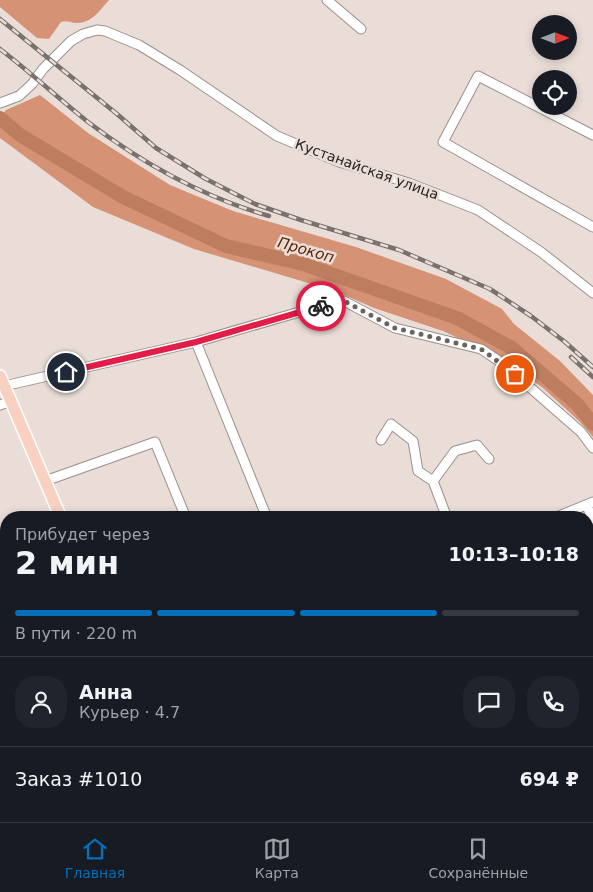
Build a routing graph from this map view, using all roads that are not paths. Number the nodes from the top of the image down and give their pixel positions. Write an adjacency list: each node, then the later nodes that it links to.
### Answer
1 (327, 0): 2 (street)
2 (361, 29)
3 (0, 103): 6 (street, Кустанайская улица)
4 (593, 135): 5 (street)
5 (593, 228)
6 (593, 293)
7 (196, 342): 8 (street); 11 (street); 18 (street)
8 (2, 381): 9 (main road)
9 (5, 403): 13 (main road)
10 (381, 440): 14 (street)
11 (593, 448)
12 (489, 459): 14 (street)
13 (45, 481): 16 (main road); 17 (street)
14 (433, 482): 19 (street)
15 (590, 503): 20 (street)
16 (58, 511)
17 (183, 511)
18 (264, 511)
19 (444, 511)
20 (571, 511)

